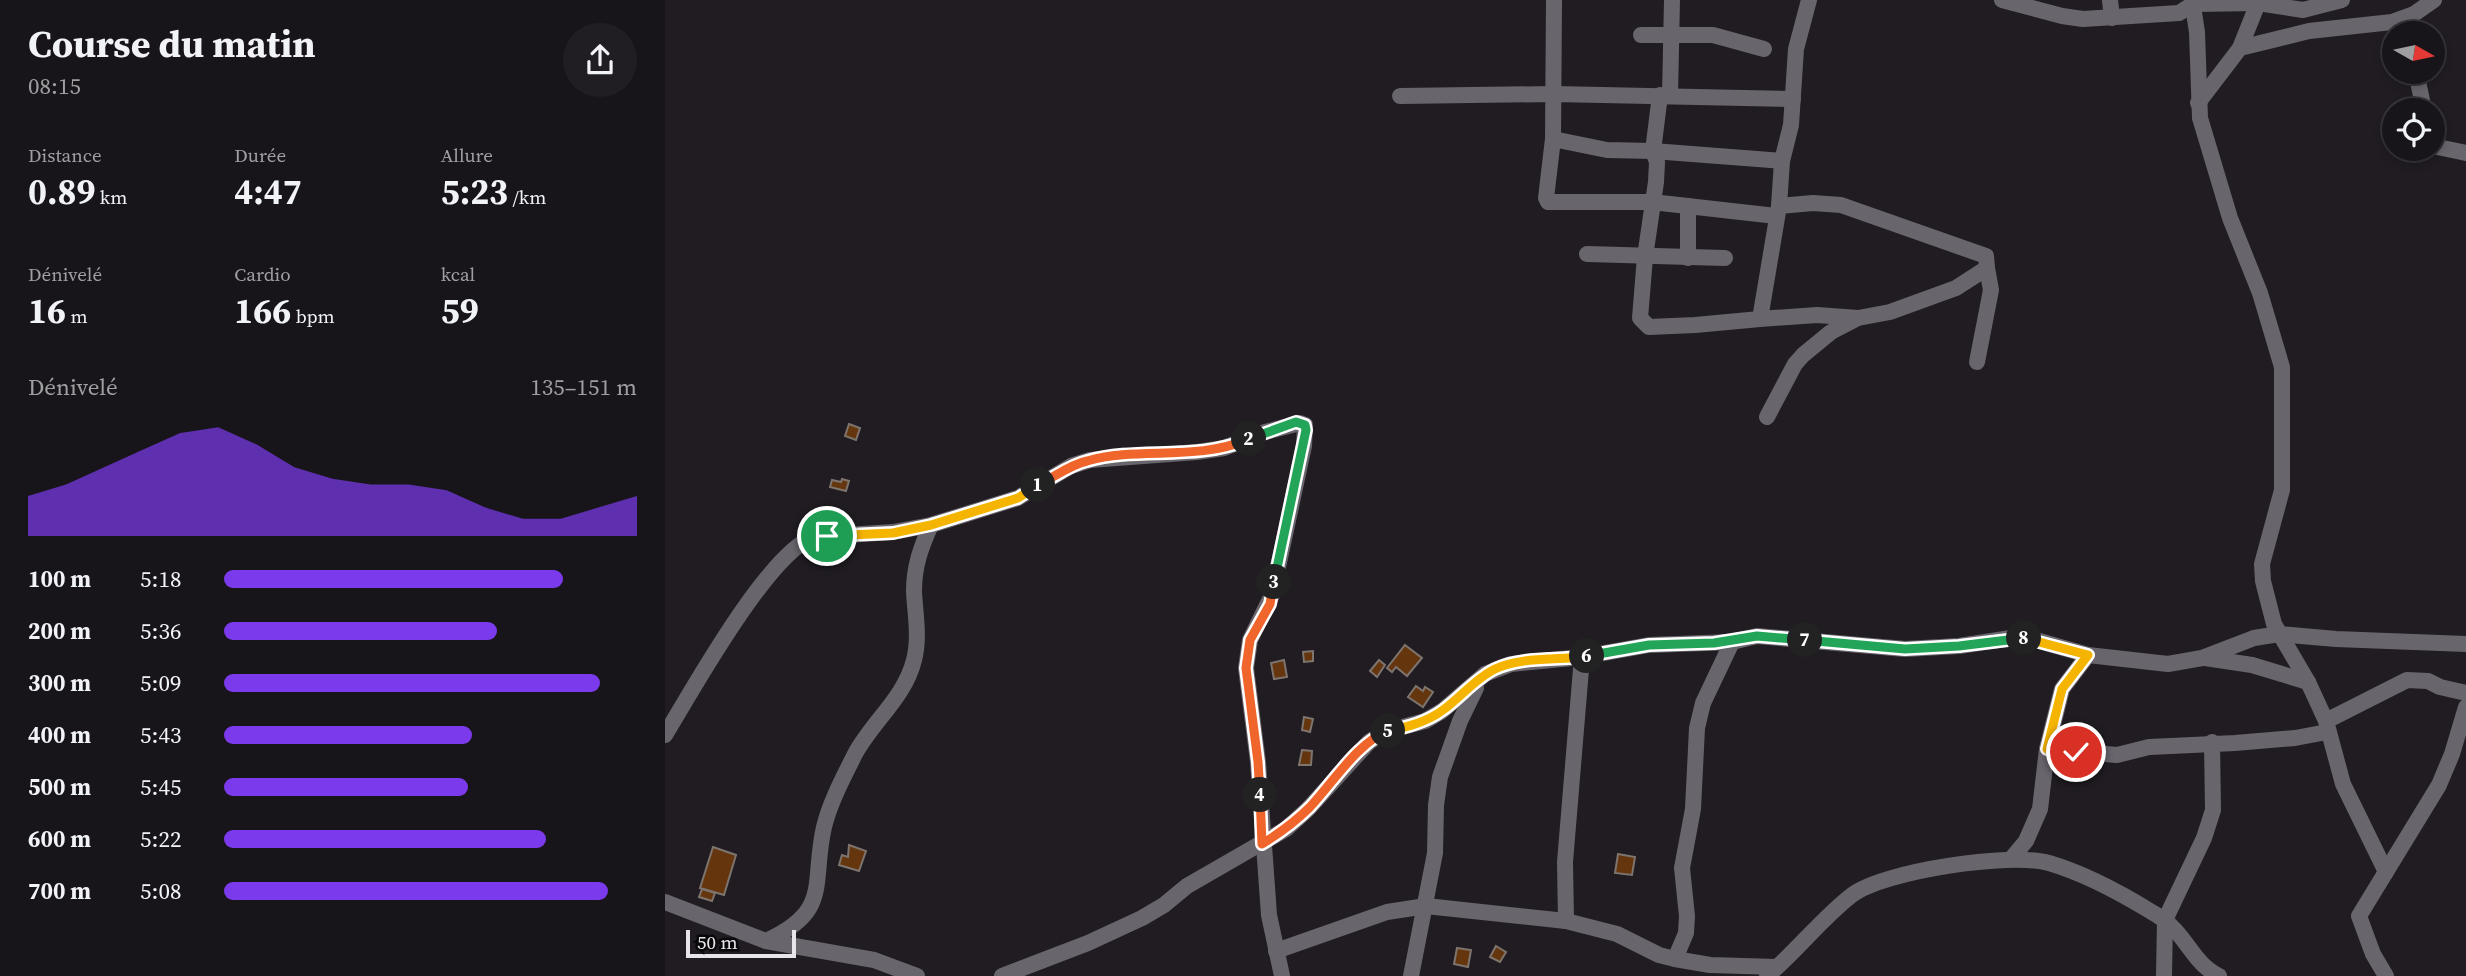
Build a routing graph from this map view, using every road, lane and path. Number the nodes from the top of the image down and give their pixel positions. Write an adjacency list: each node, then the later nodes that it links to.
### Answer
1 (1554, 0): 18 (street)
2 (1672, 0): 15 (street)
3 (1809, 0): 21 (street)
4 (2110, 0): 11 (street)
5 (2342, 0): 10 (street)
6 (2434, 0): 12 (street)
7 (2013, 1): 11 (street)
8 (2193, 2): 9 (street); 11 (street); 22 (street)
9 (2267, 3): 10 (street); 16 (street)
10 (2318, 3)
11 (2112, 18)
12 (2408, 21)
13 (2382, 23): 16 (street)
14 (1641, 35): 15 (street)
15 (1672, 35): 17 (street); 19 (street)
16 (2240, 48): 22 (street)
17 (1764, 49)
18 (1554, 94): 19 (street); 20 (street); 23 (street)
19 (1665, 95): 21 (street); 25 (street)
20 (1400, 96)
21 (1793, 99): 27 (street)
22 (2198, 103): 41 (street)
23 (1553, 139): 25 (street); 28 (street)
24 (2445, 149): 26 (street)
25 (1653, 151): 27 (street); 28 (street)
26 (2466, 153)
27 (1782, 161): 30 (street)
28 (1652, 202): 29 (street); 32 (street)
29 (1688, 206): 30 (street); 33 (street)
30 (1777, 211): 35 (street); 37 (street)
31 (1587, 254): 32 (street)
32 (1645, 257): 33 (street); 37 (street)
33 (1688, 258): 34 (street)
34 (1724, 258)
35 (1987, 268): 36 (street); 38 (street)
36 (1859, 318): 37 (street); 39 (street)
37 (1760, 319)
38 (1977, 362)
39 (1767, 417)
40 (931, 525): 52 (street); 55 (street); 62 (street)
41 (2279, 634): 43 (street); 46 (street); 48 (street)
42 (1732, 642): 44 (street); 45 (street); 64 (street)
43 (2466, 644)
44 (2088, 655): 46 (street); 54 (street)
45 (1582, 657): 47 (street); 61 (street)
46 (2202, 658): 48 (street)
47 (1485, 674): 55 (street); 59 (street)
48 (2308, 682): 51 (street)
49 (2466, 693): 51 (street)
50 (2466, 707): 57 (street)
51 (2326, 727): 53 (street); 57 (street)
52 (665, 735)
53 (2213, 742): 54 (street); 60 (street)
54 (2047, 749): 56 (street)
55 (1262, 844): 63 (street); 67 (street)
56 (2011, 859): 60 (street); 65 (street)
57 (2386, 872): 72 (street)
58 (665, 902): 62 (street)
59 (1426, 906): 61 (street); 63 (street); 69 (street)
60 (2165, 920): 70 (street); 71 (street)
61 (1566, 921): 64 (street)
62 (766, 941): 66 (street)
63 (1276, 951): 68 (street)
64 (1675, 959): 65 (street)
65 (1772, 972)
66 (917, 976)
67 (1002, 976)
68 (1282, 976)
69 (1411, 976)
70 (2164, 976)
71 (2218, 976)
72 (2386, 976)

